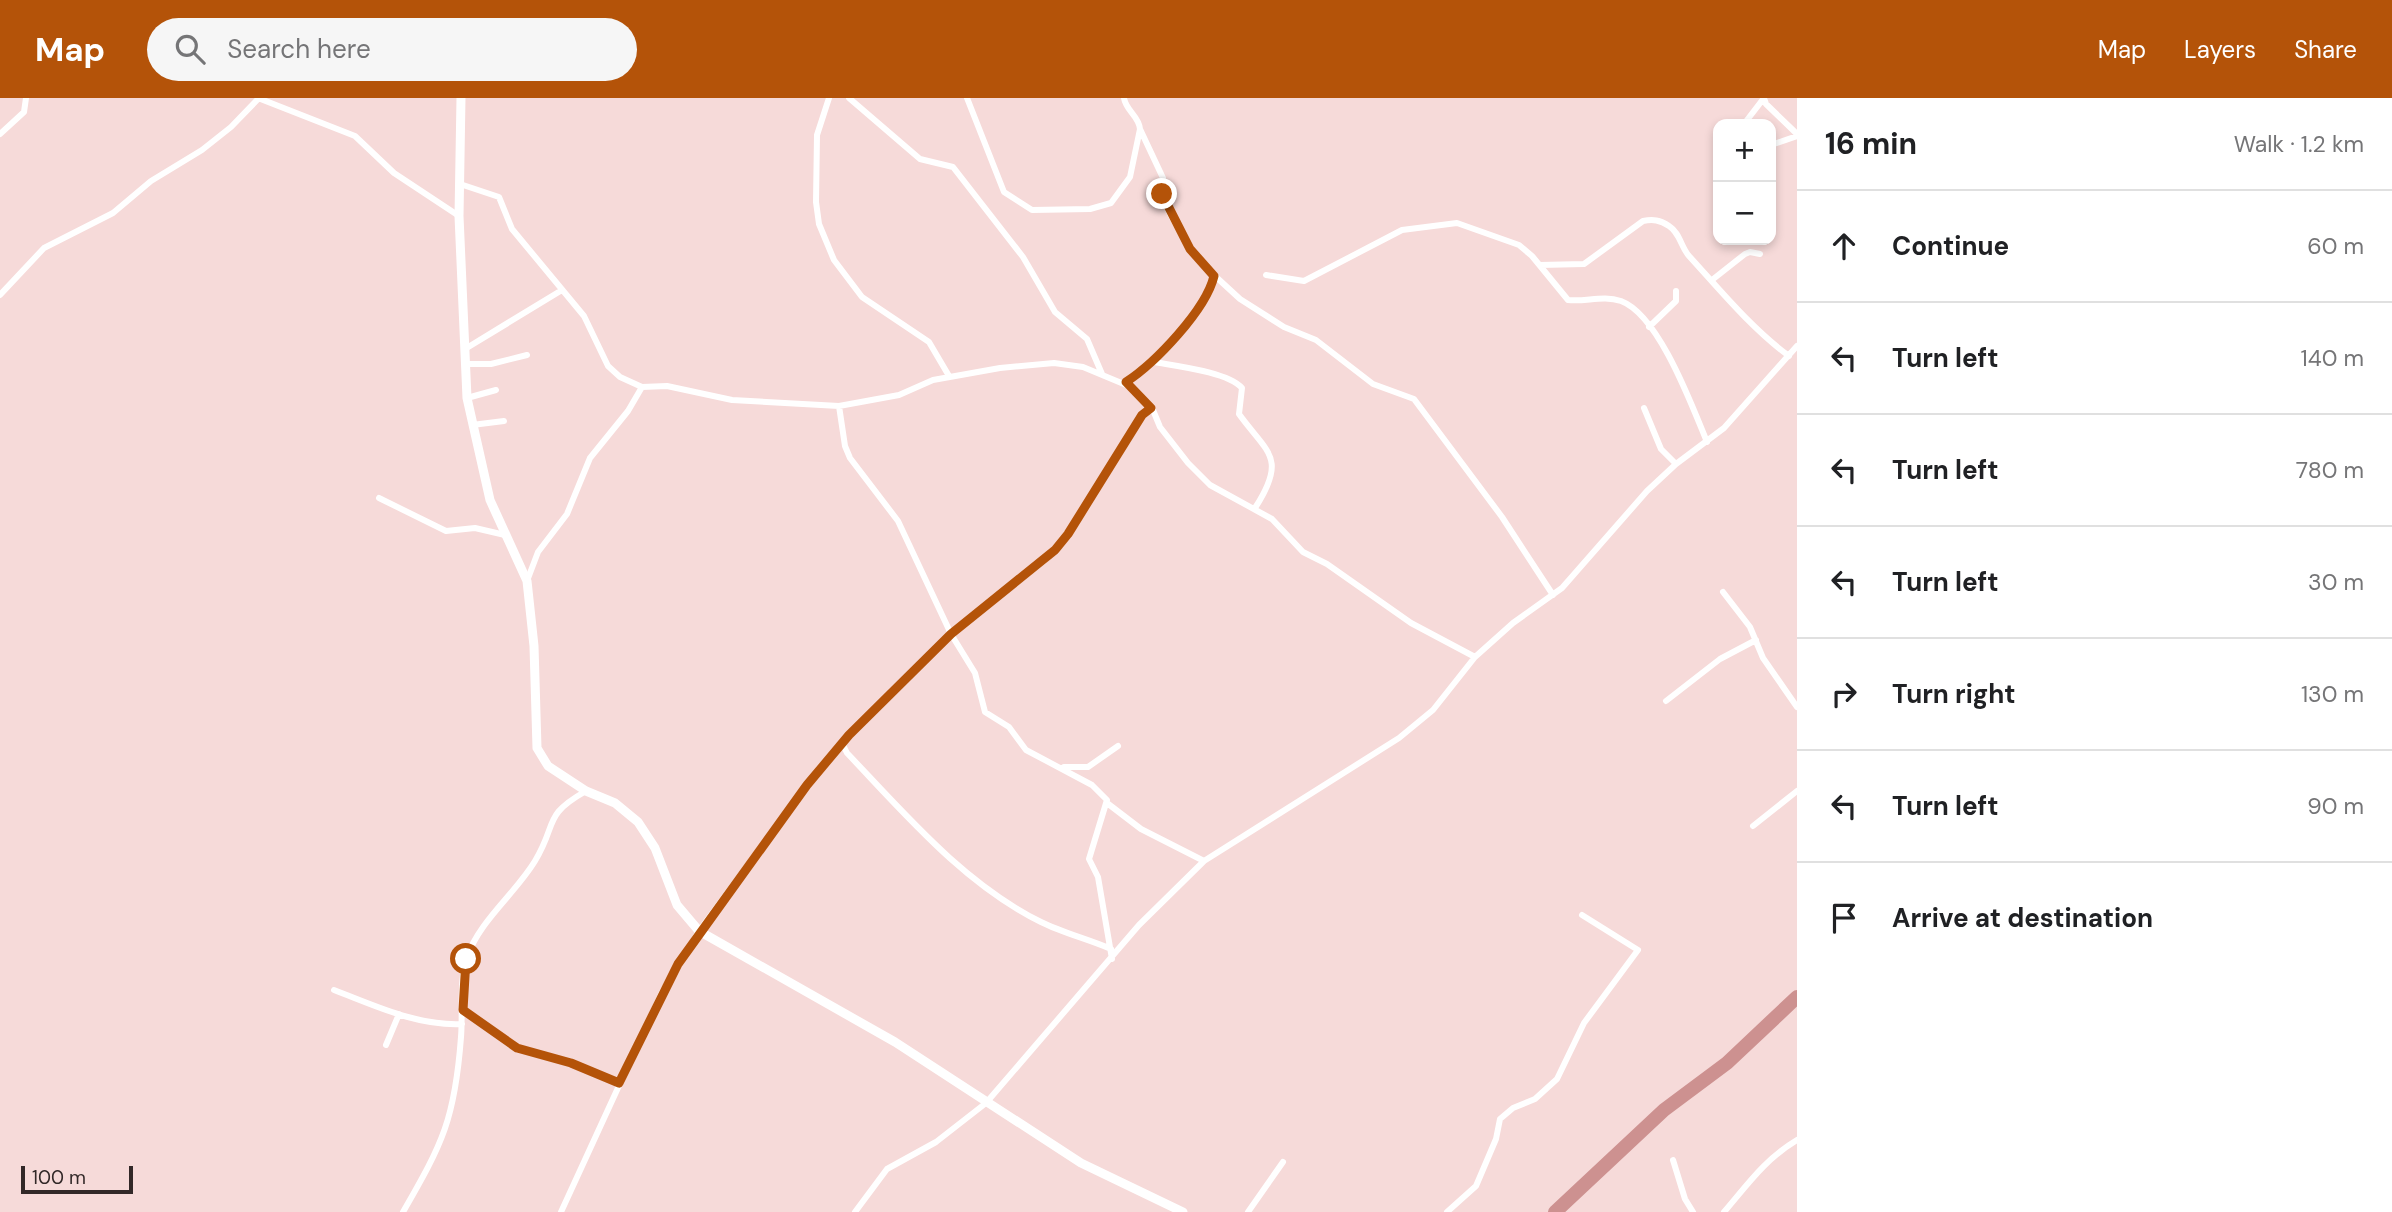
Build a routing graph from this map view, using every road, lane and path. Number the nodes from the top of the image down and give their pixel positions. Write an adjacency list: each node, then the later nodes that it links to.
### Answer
1 (26, 98): 14 (street)
2 (259, 98): 10 (street); 25 (street)
3 (284, 98): 10 (street)
4 (461, 98): 16 (main road)
5 (829, 98): 34 (street)
6 (849, 98): 33 (street)
7 (967, 98): 12 (street)
8 (1124, 98): 12 (street)
9 (1764, 98): 11 (street); 13 (street)
10 (275, 106): 17 (street)
11 (1748, 119)
12 (1140, 129): 21 (street)
13 (1796, 131): 15 (street)
14 (0, 134)
15 (1776, 142)
16 (460, 184): 17 (main road); 23 (street)
17 (459, 216): 28 (main road)
18 (1760, 254): 22 (street)
19 (1539, 265): 20 (street); 22 (street); 26 (street)
20 (1266, 275)
21 (1214, 276): 31 (street); 51 (street)
22 (1712, 280): 30 (street)
23 (562, 290): 28 (street); 36 (street)
24 (1676, 291): 26 (street)
25 (0, 295)
26 (1649, 327): 44 (street)
27 (1797, 346): 30 (street)
28 (464, 349): 32 (main road)
29 (527, 355): 32 (street)
30 (1789, 356): 44 (street)
31 (1154, 362): 35 (street); 47 (street)
32 (466, 364): 38 (main road)
33 (1102, 374): 34 (street); 35 (street)
34 (949, 376): 39 (street)
35 (1126, 382): 40 (street)
36 (642, 387): 39 (street); 49 (street)
37 (496, 390): 38 (street)
38 (467, 398): 43 (main road)
39 (839, 406): 52 (street)
40 (1151, 408): 47 (street); 52 (street)
41 (1644, 408): 45 (street)
42 (504, 421): 43 (street)
43 (471, 425): 48 (main road)
44 (1707, 442): 45 (street)
45 (1676, 464): 51 (street)
46 (379, 498): 48 (street)
47 (1255, 508): 54 (street)
48 (505, 535): 49 (main road)
49 (527, 581): 60 (main road)
50 (1723, 592): 53 (street)
51 (1553, 595): 54 (street)
52 (951, 634): 57 (street); 59 (street)
53 (1756, 640): 55 (street); 56 (street)
54 (1475, 657): 64 (street)
55 (1666, 701)
56 (1797, 707)
57 (842, 743): 66 (street); 67 (street)
58 (1118, 746): 59 (street)
59 (1062, 767): 62 (street)
60 (586, 790): 66 (main road); 70 (street)
61 (1797, 791): 63 (street)
62 (1107, 800): 64 (street); 67 (street)
63 (1754, 826)
64 (1204, 861): 68 (street)
65 (1582, 915): 84 (street)
66 (699, 931): 74 (street); 75 (main road)
67 (1111, 949): 68 (street)
68 (1112, 959): 75 (street)
69 (334, 990): 71 (street)
70 (463, 1010): 72 (street); 74 (street)
71 (399, 1014): 72 (street); 73 (street)
72 (462, 1024): 79 (street)
73 (386, 1045)
74 (619, 1083): 80 (street)
75 (986, 1103): 81 (street); 82 (main road)
76 (1797, 1140): 86 (street)
77 (1673, 1160): 85 (street)
78 (1283, 1162): 83 (street)
79 (403, 1212)
80 (561, 1212)
81 (855, 1212)
82 (1183, 1212)
83 (1248, 1212)
84 (1447, 1212)
85 (1693, 1212)
86 (1724, 1212)

